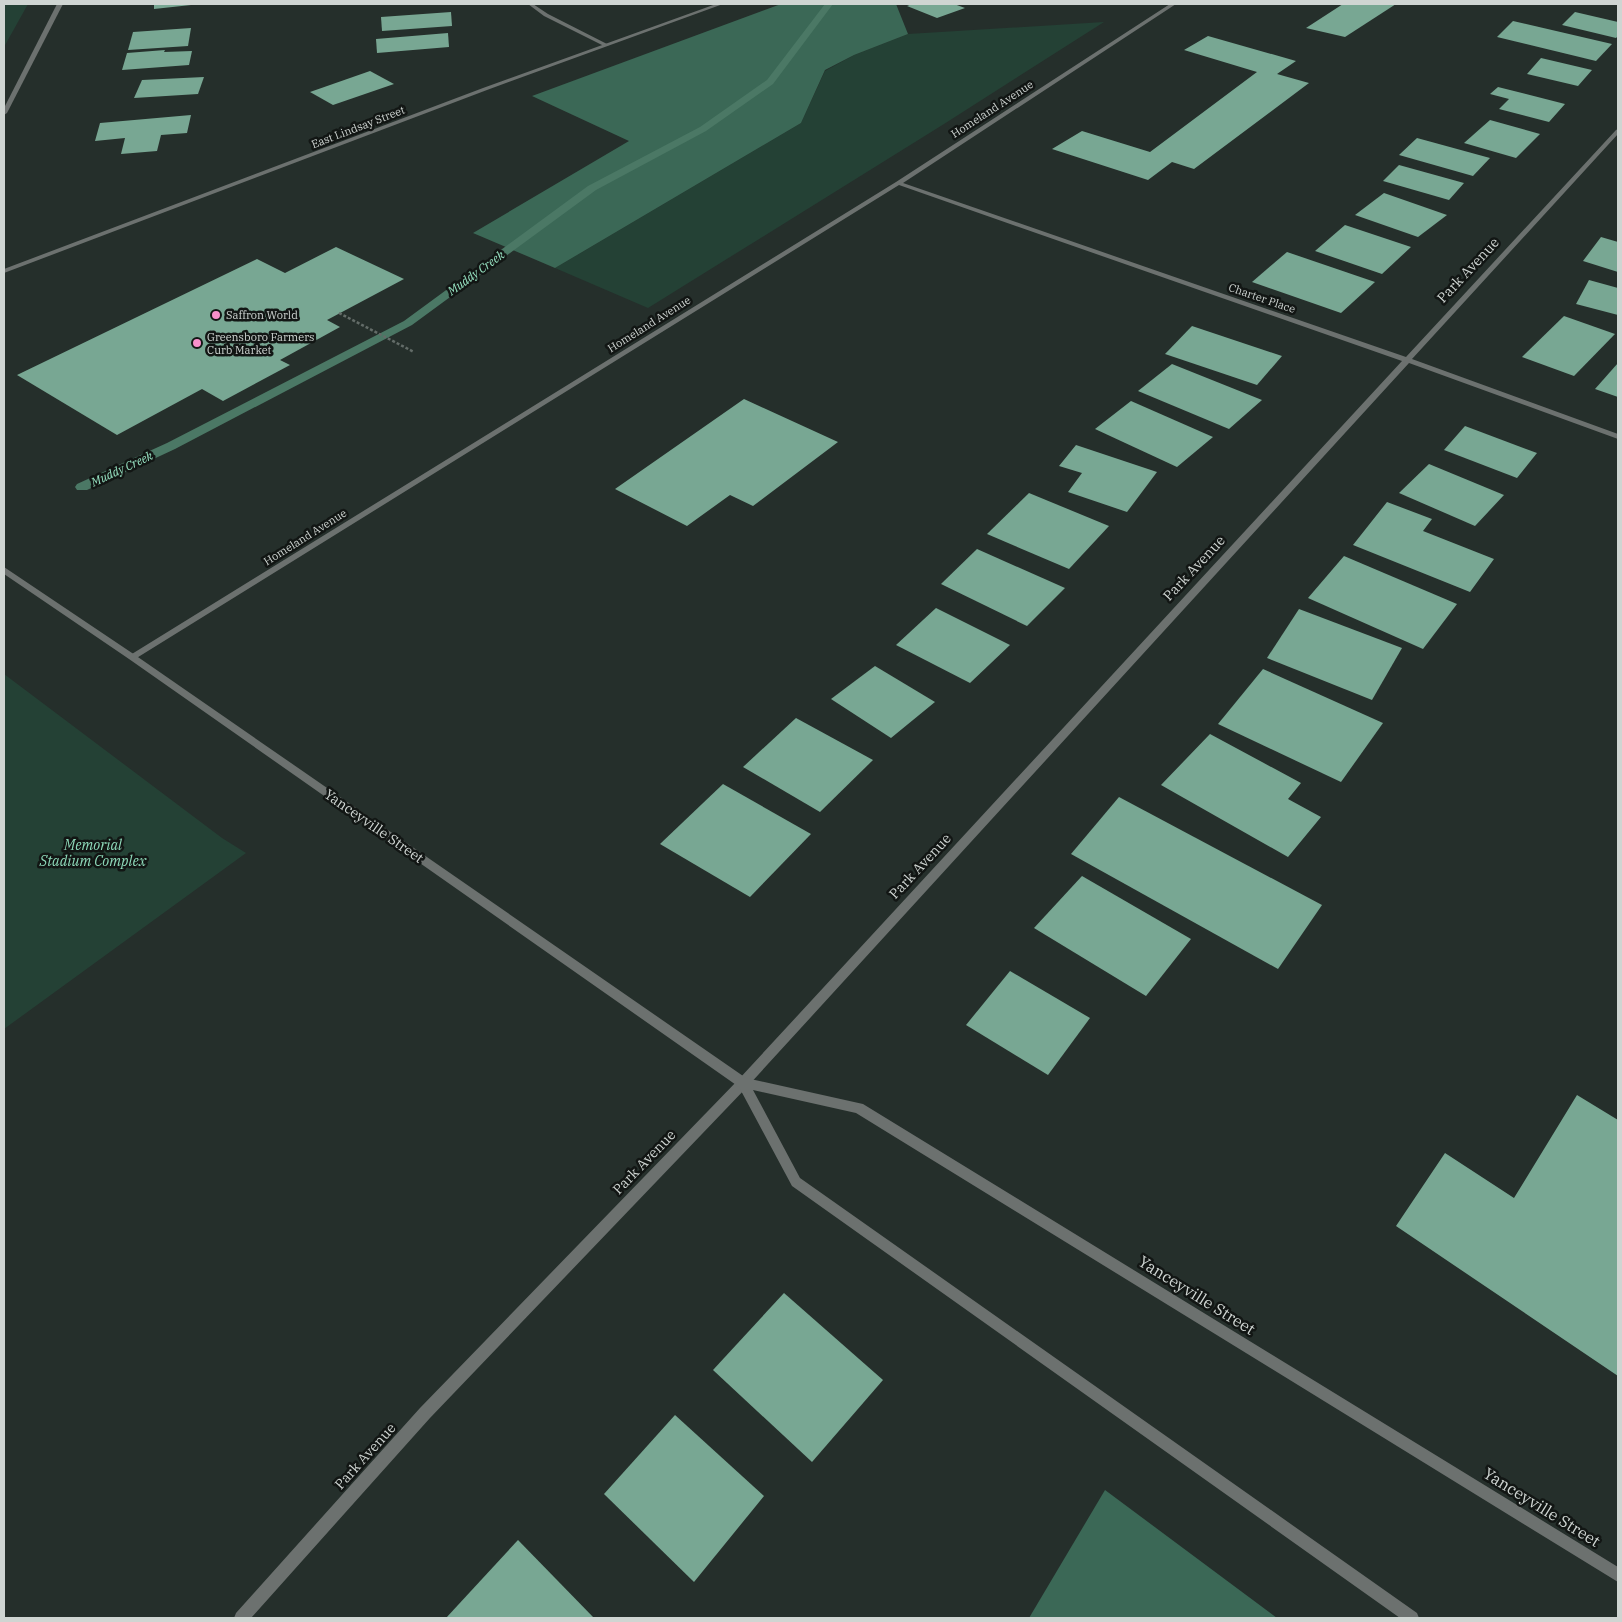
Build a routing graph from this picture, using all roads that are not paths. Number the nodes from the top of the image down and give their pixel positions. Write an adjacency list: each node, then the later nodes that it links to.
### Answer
1 (60, 4): 6 (street)
2 (530, 4): 5 (street)
3 (720, 4): 5 (street, East Lindsay Street)
4 (1174, 4): 8 (street, Homeland Avenue)
5 (606, 45): 9 (street, East Lindsay Street)
6 (4, 113)
7 (1618, 131): 10 (street, Park Avenue)
8 (898, 183): 10 (street, Charter Place); 13 (street, Homeland Avenue)
9 (4, 271)
10 (1407, 360): 11 (street, Charter Place); 14 (street, Park Avenue)
11 (1618, 437)
12 (4, 570): 13 (street, Yanceyville Street)
13 (132, 657): 14 (street, Yanceyville Street)
14 (743, 1083): 15 (street, Yanceyville Street); 16 (street, Park Avenue); 17 (street, Yanceyville Street)
15 (1618, 1575)
16 (241, 1618)
17 (1412, 1618)

